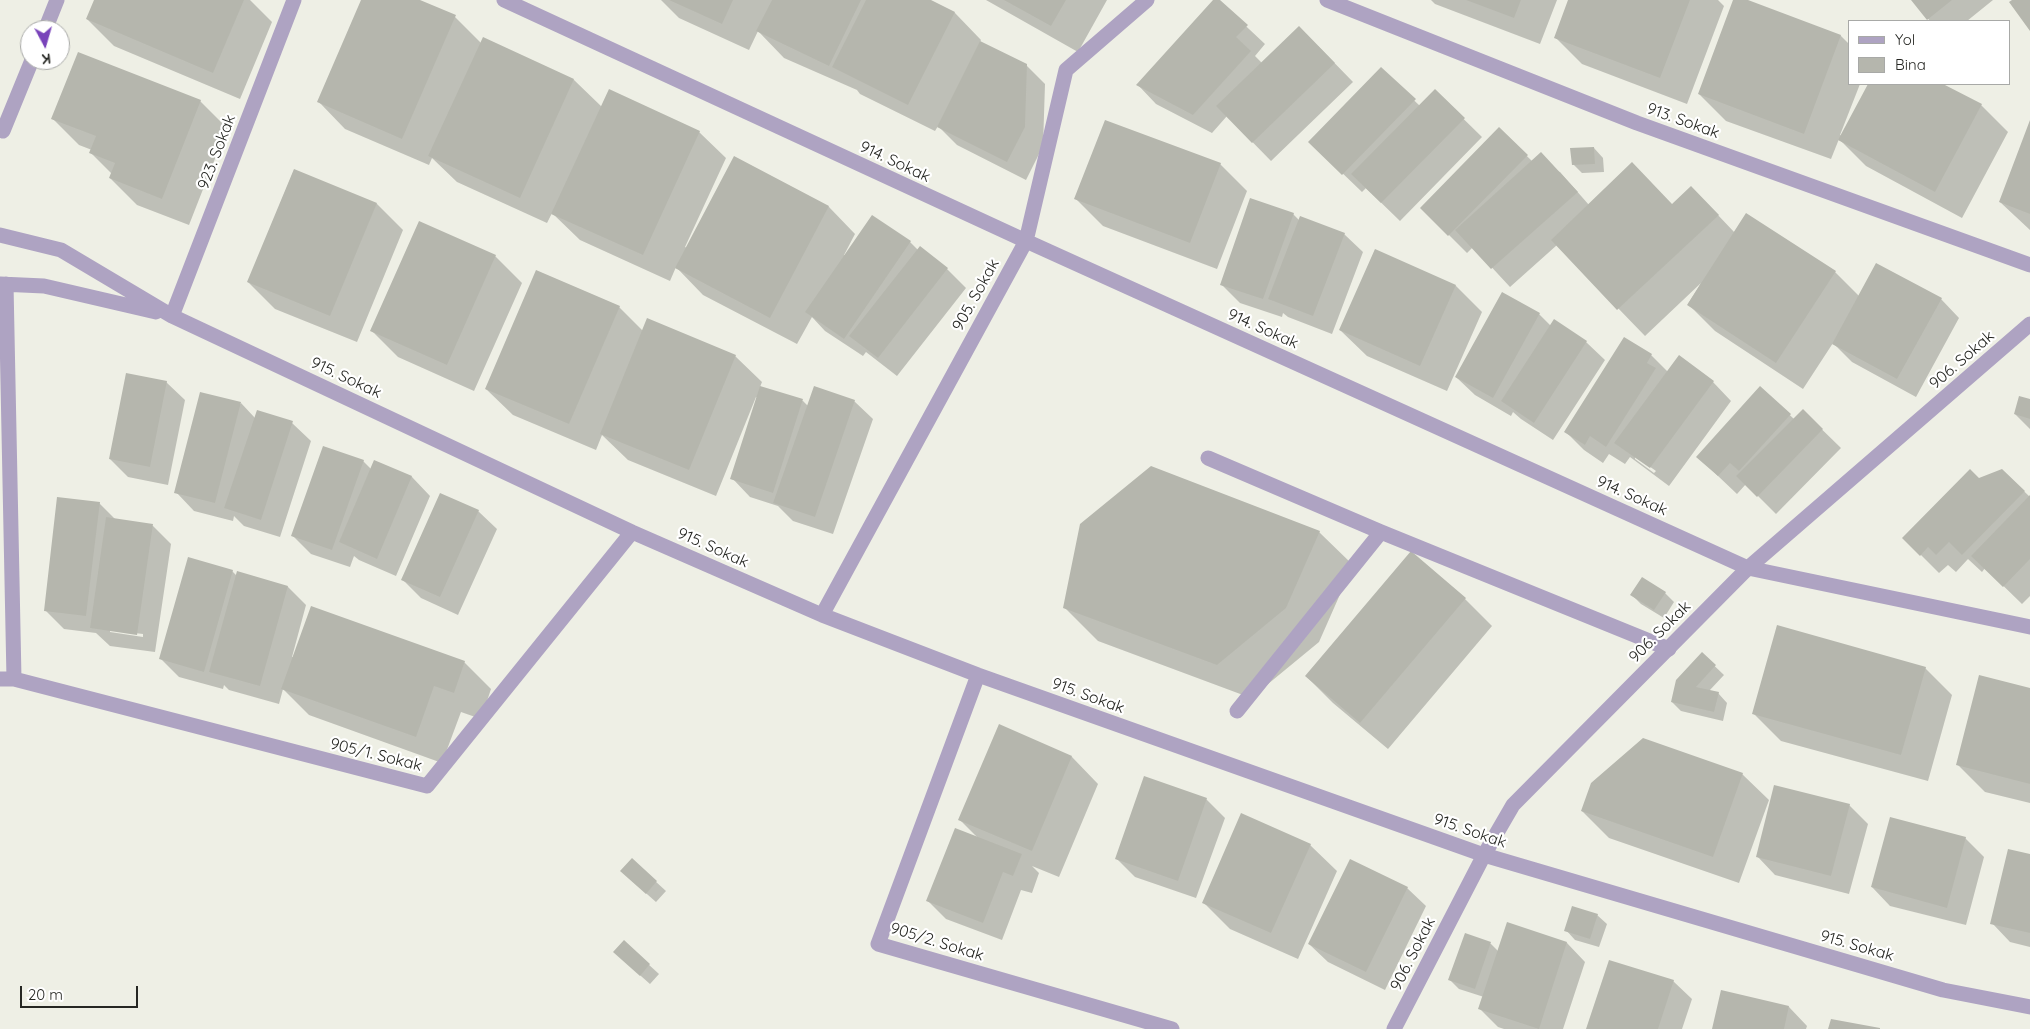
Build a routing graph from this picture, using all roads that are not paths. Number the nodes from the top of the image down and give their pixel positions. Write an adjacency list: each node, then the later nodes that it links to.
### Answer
1 (57, 0): 6 (street)
2 (294, 0): 13 (street, 923. Sokak)
3 (504, 0): 10 (street, 914. Sokak)
4 (1147, 0): 10 (street, 905. Sokak)
5 (1326, 0): 11 (street, 913. Sokak)
6 (49, 20)
7 (28, 70): 8 (street)
8 (3, 131)
9 (0, 235): 13 (street, 915. Sokak)
10 (1026, 241): 18 (street, 914. Sokak); 19 (street, 905. Sokak)
11 (2030, 265)
12 (3, 284): 13 (street, 915. Sokak); 23 (street)
13 (172, 316): 16 (street, 915. Sokak)
14 (2030, 324): 18 (street, 906. Sokak)
15 (1208, 458): 17 (street)
16 (632, 532): 19 (street, 915. Sokak); 23 (street, 905/1. Sokak)
17 (1381, 532): 21 (street); 24 (street)
18 (1748, 568): 20 (street, 914. Sokak); 21 (street, 906. Sokak)
19 (822, 615): 22 (street, 915. Sokak)
20 (2030, 627)
21 (1668, 649): 25 (street, 906. Sokak)
22 (978, 675): 25 (street, 915. Sokak); 27 (street, 905/2. Sokak)
23 (7, 679)
24 (1237, 710)
25 (1484, 855): 26 (street, 915. Sokak); 28 (street, 906. Sokak)
26 (2030, 1007)
27 (1172, 1029)
28 (1394, 1029)

